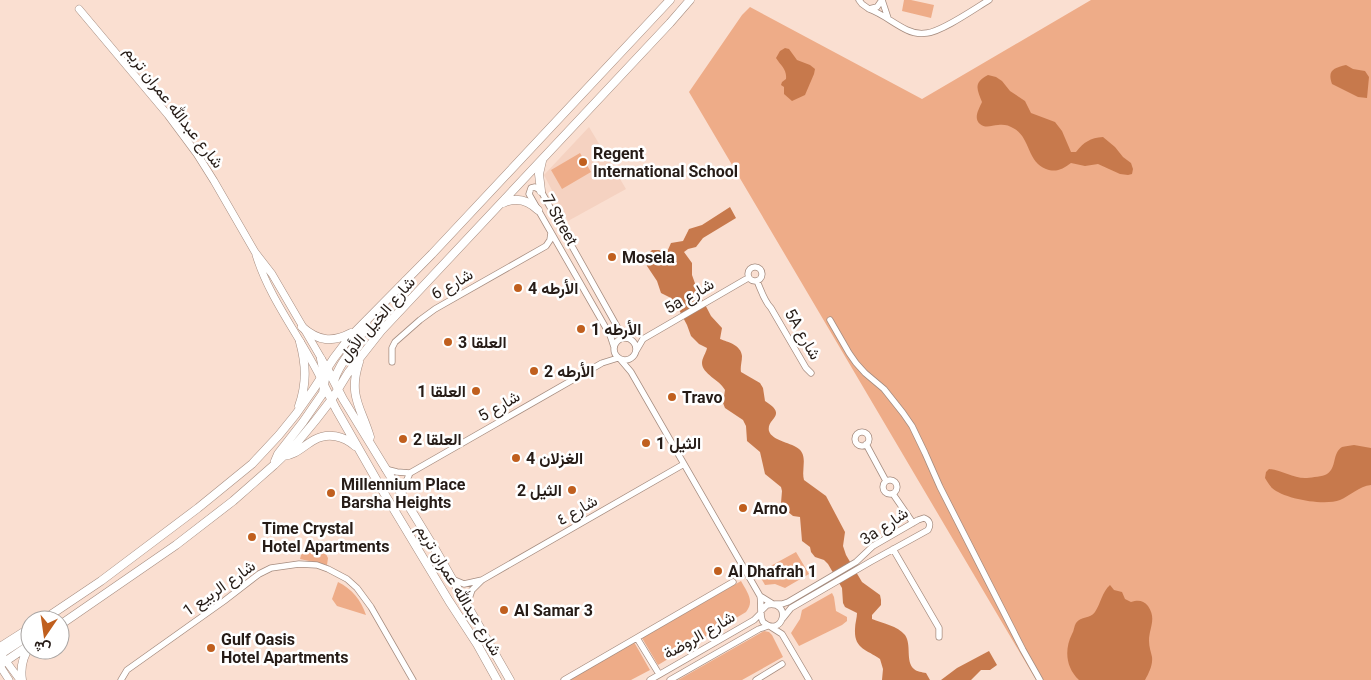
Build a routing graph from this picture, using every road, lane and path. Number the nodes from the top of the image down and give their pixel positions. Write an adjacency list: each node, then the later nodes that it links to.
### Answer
1 (670, 0): 19 (main road, شارع الخيل الأول)
2 (690, 0): 9 (main road, شارع الخيل الأول)
3 (859, 0): 6 (street)
4 (882, 0): 6 (street); 8 (street)
5 (989, 0): 8 (street)
6 (870, 8): 8 (street)
7 (79, 9): 16 (street, شارع عبدالله عمران تريم)
8 (888, 18)
9 (543, 158): 10 (main road); 11 (main road, شارع الخيل الأول)
10 (541, 191): 12 (street, 7 Street); 23 (street, 7 Street)
11 (499, 205): 12 (main road); 28 (main road, شارع الخيل الأول)
12 (538, 210): 13 (street, 7 Street)
13 (552, 233): 14 (street); 15 (street, 7 Street)
14 (546, 246): 15 (street); 32 (street, شارع 6)
15 (560, 247): 26 (street, 7 Street)
16 (255, 252): 21 (street, شارع عبدالله عمران تريم); 25 (street, شارع عبدالله عمران تريم)
17 (748, 278): 18 (street); 18 (street); 24 (street, 5a شارع)
18 (757, 281): 36 (street, 5A شارع)
19 (367, 320): 22 (main road, شارع الخيل الأول); 31 (main road)
20 (830, 320): 96 (street)
21 (302, 327): 22 (main road); 30 (street, شارع عبدالله عمران تريم)
22 (355, 331): 37 (main road, شارع الخيل الأول)
23 (628, 338): 24 (street); 26 (street); 27 (street)
24 (643, 339): 27 (street, 5a شارع)
25 (300, 342): 37 (street, شارع عبدالله عمران تريم); 41 (main road)
26 (614, 348): 29 (street); 33 (street, شارع 5)
27 (635, 353): 29 (street); 34 (street)
28 (362, 356): 35 (main road, شارع الخيل الأول); 43 (main road)
29 (619, 358): 33 (street, شارع 5); 34 (street)
30 (322, 359): 37 (main road)
31 (342, 362): 35 (main road); 38 (main road)
32 (392, 362)
33 (602, 363): 49 (street, شارع 5)
34 (631, 372): 46 (street)
35 (348, 373): 39 (main road, شارع الخيل الأول)
36 (811, 373)
37 (324, 376): 38 (main road, شارع عبدالله عمران تريم); 40 (main road, شارع عبدالله عمران تريم); 41 (main road, شارع الخيل الأول); 47 (main road)
38 (334, 380): 39 (main road, شارع عبدالله عمران تريم); 40 (main road)
39 (338, 388): 40 (main road, شارع الخيل الأول); 43 (main road, شارع عبدالله عمران تريم)
40 (332, 398): 44 (main road, شارع عبدالله عمران تريم); 45 (main road, شارع الخيل الأول)
41 (296, 414): 64 (main road, شارع الخيل الأول)
42 (866, 444): 50 (street)
43 (372, 446): 48 (main road, شارع عبدالله عمران تريم)
44 (360, 451): 45 (main road); 89 (main road, شارع عبدالله عمران تريم)
45 (283, 456): 47 (main road, شارع الخيل الأول)
46 (684, 464): 59 (street, شارع ٤); 62 (street)
47 (274, 465): 69 (main road, شارع الخيل الأول)
48 (385, 469): 49 (street); 52 (main road, شارع عبدالله عمران تريم)
49 (410, 473): 52 (street)
50 (886, 481): 51 (street); 51 (street)
51 (894, 494): 53 (street)
52 (402, 496): 58 (main road, شارع عبدالله عمران تريم)
53 (912, 523): 54 (street, 3a شارع); 55 (street, 3a شارع)
54 (873, 546): 56 (street); 57 (street, 3a شارع)
55 (895, 549): 56 (street, 3a شارع); 74 (street)
56 (879, 557): 57 (street, 3a شارع)
57 (858, 565): 60 (street, 3a شارع)
58 (452, 579): 59 (street, شارع ٤); 65 (main road, شارع عبدالله عمران تريم)
59 (482, 580): 65 (street, شارع ٤)
60 (833, 580): 63 (street, 3a شارع); 70 (street, 3a شارع)
61 (733, 582): 75 (street)
62 (760, 596): 63 (street); 68 (street)
63 (774, 604): 68 (street); 70 (street)
64 (66, 605): 66 (main road, شارع الخيل الأول); 67 (main road)
65 (468, 605): 90 (main road, شارع عبدالله عمران تريم)
66 (58, 610)
67 (62, 610)
68 (761, 612): 71 (street); 84 (street, شارع الروضة)
69 (70, 618)
70 (782, 619): 71 (street); 73 (street)
71 (770, 626): 73 (street); 93 (street, شارع الروضة)
72 (20, 634): 77 (main road)
73 (782, 634): 95 (street)
74 (939, 637)
75 (637, 638): 84 (street); 91 (street)
76 (20, 642): 78 (main road)
77 (0, 647)
78 (12, 647): 80 (main road); 82 (main road)
79 (20, 652): 80 (main road)
80 (14, 656): 82 (main road)
81 (23, 660): 86 (main road)
82 (1, 661): 85 (street); 86 (street)
83 (782, 664): 94 (street)
84 (659, 674): 92 (street, شارع الروضة)
85 (8, 680)
86 (21, 680)
87 (121, 680): 88 (street, شارع الربيع 1)
88 (413, 680)
89 (498, 680)
90 (510, 680)
91 (564, 680)
92 (650, 680)
93 (670, 680)
94 (756, 680)
95 (809, 680)
96 (1040, 680)

